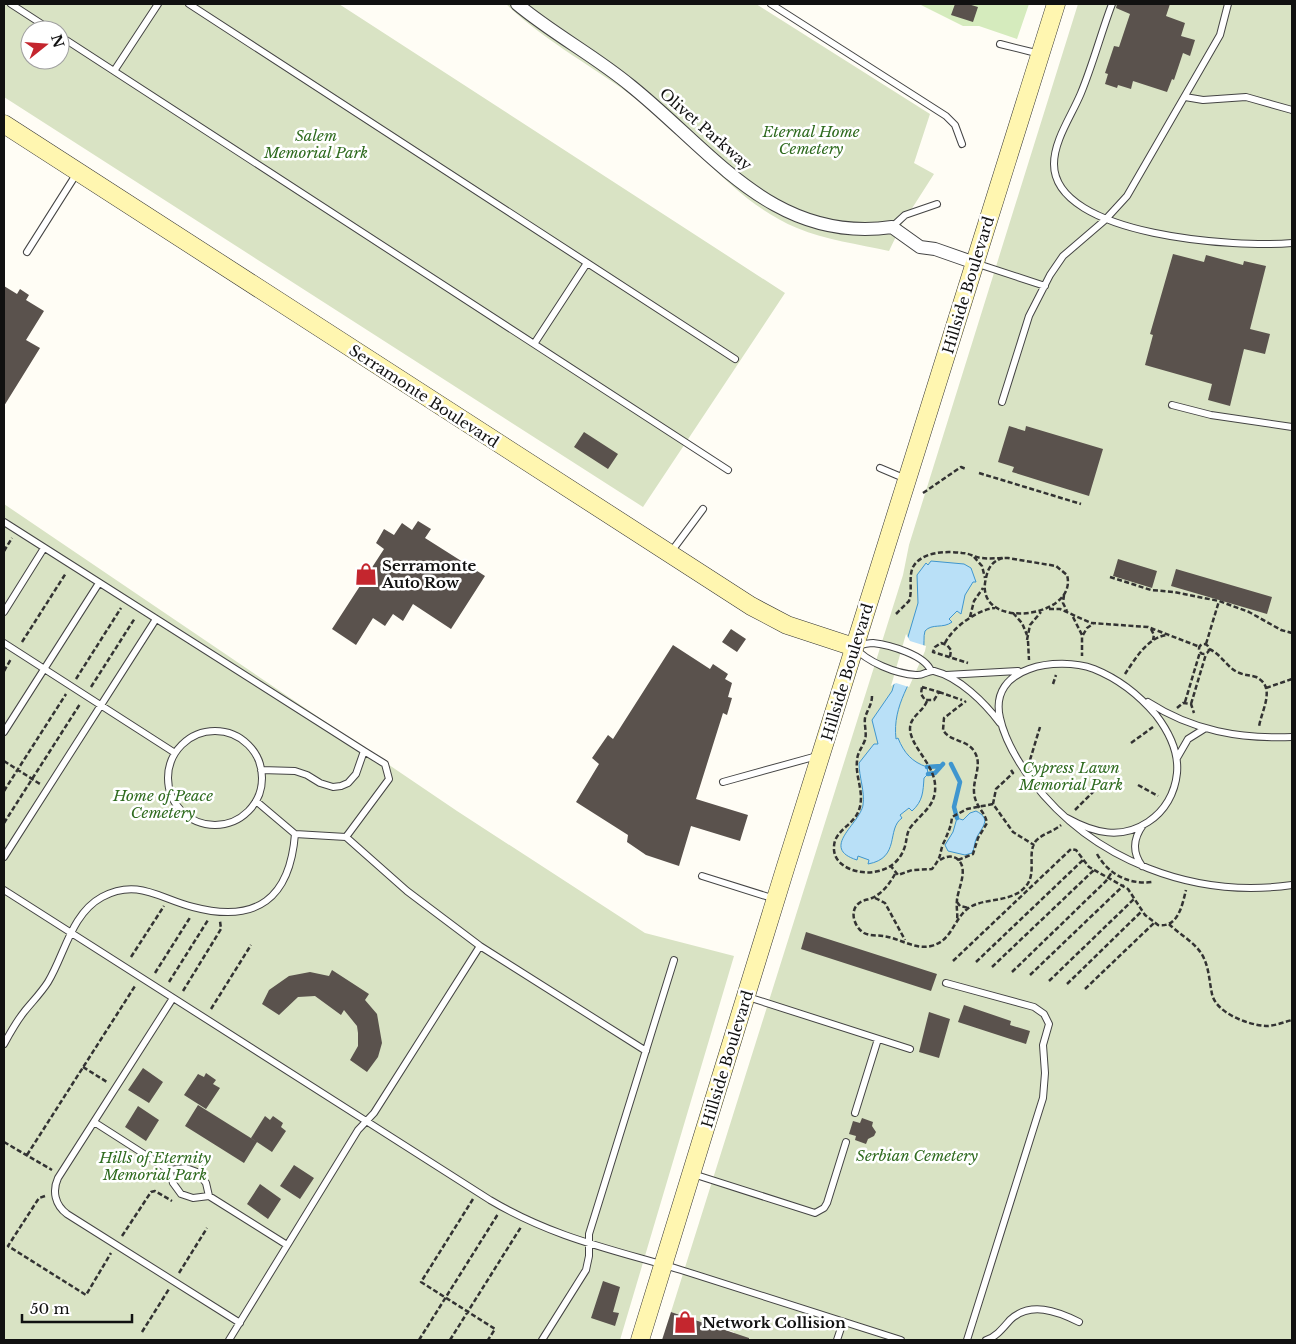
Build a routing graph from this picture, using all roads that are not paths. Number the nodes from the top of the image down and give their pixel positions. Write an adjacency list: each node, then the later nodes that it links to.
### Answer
1 (11, 4): 9 (lane)
2 (158, 4): 13 (lane)
3 (189, 4): 25 (lane)
4 (516, 4): 21 (street, Olivet Parkway)
5 (771, 4): 17 (lane)
6 (1056, 4): 12 (main road, Hillside Boulevard)
7 (1112, 4): 20 (lane)
8 (1228, 4): 14 (lane)
9 (36, 20)
10 (70, 42): 13 (lane)
11 (1000, 44): 12 (lane)
12 (1040, 54): 24 (main road, Hillside Boulevard)
13 (114, 71): 27 (lane)
14 (1185, 97): 15 (lane); 20 (lane)
15 (1292, 110)
16 (4, 124): 18 (main road, Serramonte Boulevard)
17 (962, 144)
18 (78, 172): 23 (lane); 38 (main road, Serramonte Boulevard)
19 (937, 204): 21 (lane)
20 (1105, 220): 22 (lane); 26 (lane)
21 (892, 227): 24 (street)
22 (1292, 243)
23 (27, 252)
24 (975, 262): 26 (lane); 34 (main road, Hillside Boulevard)
25 (587, 263): 27 (lane); 28 (lane)
26 (1045, 286): 29 (lane)
27 (534, 344): 33 (lane)
28 (735, 358)
29 (1002, 402)
30 (1172, 405): 31 (lane)
31 (1292, 427)
32 (880, 468): 34 (lane)
33 (728, 470)
34 (907, 480): 43 (main road, Hillside Boulevard)
35 (703, 508): 38 (lane)
36 (4, 522): 37 (lane)
37 (44, 548): 39 (lane); 40 (lane)
38 (670, 554): 43 (main road, Serramonte Boulevard)
39 (99, 582): 41 (lane); 44 (lane)
40 (4, 612)
41 (156, 619): 49 (lane); 54 (lane)
42 (4, 643): 44 (lane)
43 (854, 647): 46 (lane); 46 (lane); 56 (main road, Hillside Boulevard)
44 (44, 669): 49 (lane); 52 (lane)
45 (1027, 669): 47 (lane); 48 (lane); 50 (lane)
46 (931, 671): 47 (lane)
47 (945, 675): 50 (lane)
48 (1132, 691): 51 (lane); 57 (lane)
49 (101, 706): 55 (lane); 65 (lane)
50 (1002, 726): 61 (lane)
51 (1204, 729): 53 (lane); 57 (lane)
52 (4, 732)
53 (1292, 737)
54 (364, 751): 58 (lane); 64 (lane)
55 (175, 754): 58 (lane); 60 (lane)
56 (821, 755): 59 (lane); 70 (main road, Hillside Boulevard)
57 (1177, 758): 62 (lane)
58 (261, 770): 60 (lane)
59 (723, 782)
60 (256, 801): 63 (lane)
61 (1067, 818): 62 (lane); 66 (lane)
62 (1143, 825): 66 (lane)
63 (295, 834): 64 (lane); 71 (lane)
64 (346, 837): 72 (lane)
65 (4, 857)
66 (1143, 867): 68 (lane)
67 (702, 876): 70 (lane)
68 (1292, 885)
69 (4, 890): 71 (lane)
70 (776, 900): 75 (main road, Hillside Boulevard)
71 (71, 933): 76 (lane); 78 (lane)
72 (480, 946): 80 (lane); 82 (lane)
73 (674, 960): 80 (lane)
74 (946, 983): 99 (lane)
75 (746, 997): 77 (lane); 86 (main road, Hillside Boulevard)
76 (173, 998): 82 (lane); 83 (lane)
77 (878, 1039): 79 (lane); 81 (lane)
78 (4, 1044)
79 (910, 1049)
80 (646, 1051): 88 (lane)
81 (855, 1113)
82 (367, 1121): 88 (lane); 89 (lane)
83 (94, 1122): 85 (lane); 93 (lane)
84 (846, 1142): 86 (lane)
85 (169, 1170): 87 (lane); 87 (lane)
86 (692, 1174): 90 (main road, Hillside Boulevard)
87 (209, 1196): 89 (lane)
88 (589, 1244): 90 (lane); 95 (lane)
89 (286, 1245): 93 (lane)
90 (664, 1265): 91 (lane); 96 (main road, Hillside Boulevard)
91 (843, 1322): 97 (lane); 98 (lane)
92 (1079, 1322): 100 (lane)
93 (240, 1323): 94 (lane)
94 (228, 1340)
95 (542, 1340)
96 (640, 1340)
97 (837, 1340)
98 (902, 1340)
99 (967, 1340)
100 (986, 1340)

